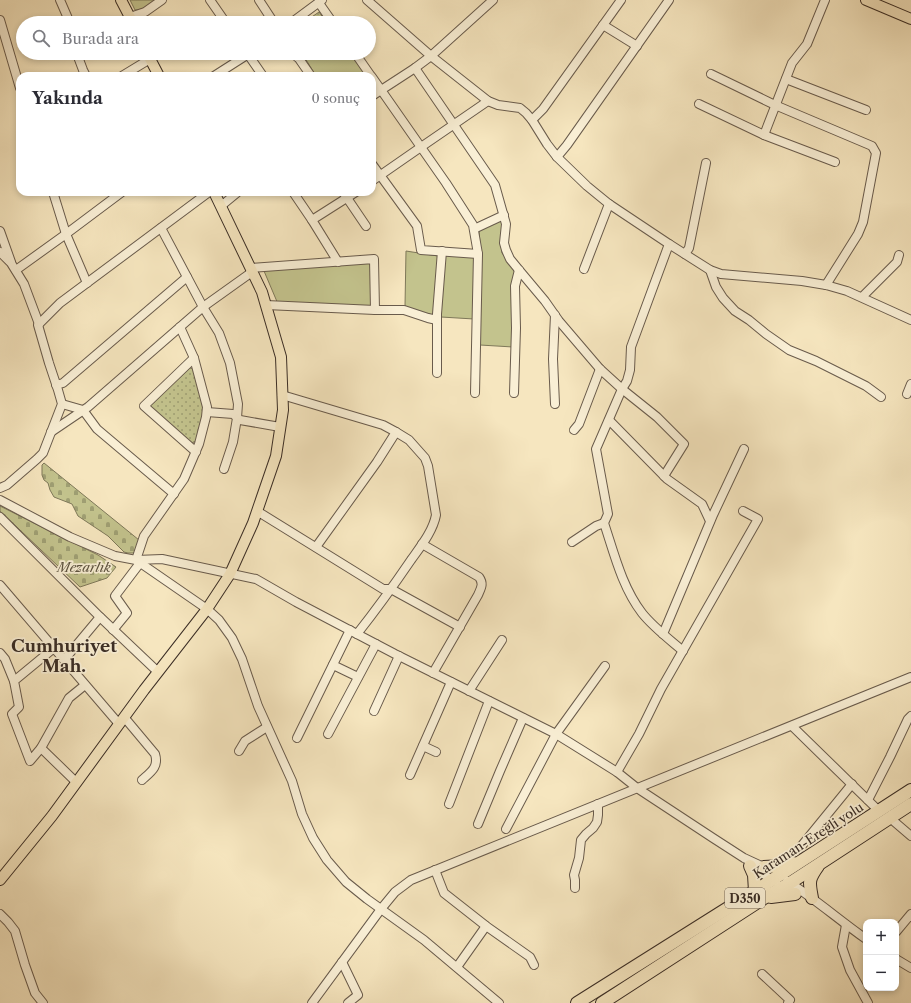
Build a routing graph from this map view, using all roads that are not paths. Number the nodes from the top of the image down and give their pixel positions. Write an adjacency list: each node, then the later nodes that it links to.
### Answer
1 (60, 0): 13 (street)
2 (122, 0): 14 (main road)
3 (160, 0): 15 (street)
4 (210, 0): 16 (street)
5 (258, 0): 17 (street)
6 (367, 0): 25 (street)
7 (493, 0): 25 (street)
8 (621, 0): 22 (street)
9 (669, 0): 24 (street)
10 (825, 0): 43 (street)
11 (866, 0): 20 (main road)
12 (321, 1): 18 (street); 19 (street)
13 (67, 16)
14 (130, 16)
15 (139, 16)
16 (221, 16)
17 (269, 16)
18 (301, 16)
19 (329, 16)
20 (910, 16)
21 (0, 20): 23 (street)
22 (603, 25): 24 (street); 51 (street)
23 (2, 34): 42 (street)
24 (637, 46): 55 (street)
25 (431, 56): 33 (street); 47 (street)
26 (79, 60): 34 (street)
27 (144, 60): 35 (street)
28 (151, 60): 36 (main road)
29 (239, 60): 37 (street)
30 (252, 60): 38 (street)
31 (300, 60): 39 (street)
32 (360, 60): 40 (street)
33 (414, 68): 45 (street); 52 (street)
34 (84, 72)
35 (127, 72)
36 (157, 72)
37 (220, 72)
38 (260, 72)
39 (308, 72)
40 (369, 72)
41 (711, 74): 49 (street)
42 (16, 76)
43 (786, 78): 49 (street); 50 (street)
44 (376, 82): 45 (street)
45 (381, 90): 46 (street); 54 (street)
46 (376, 93)
47 (488, 101): 51 (street); 52 (street)
48 (699, 104): 53 (street)
49 (776, 105): 53 (street); 92 (street)
50 (866, 110)
51 (532, 120): 55 (street)
52 (453, 125): 54 (street); 71 (street)
53 (764, 135): 56 (street)
54 (421, 147): 59 (street); 76 (street)
55 (557, 156): 69 (street)
56 (835, 162)
57 (706, 163): 82 (street)
58 (376, 170): 59 (street)
59 (380, 176): 60 (street); 79 (street)
60 (376, 178)
61 (54, 196): 77 (street)
62 (117, 196): 77 (street)
63 (204, 196): 74 (street)
64 (216, 196): 70 (main road)
65 (233, 196): 70 (street)
66 (296, 196): 72 (street)
67 (344, 196): 72 (street)
68 (346, 196): 73 (street)
69 (609, 204): 78 (street); 86 (street)
70 (221, 206): 87 (main road)
71 (504, 215): 76 (street); 88 (street)
72 (312, 220): 84 (street)
73 (366, 226)
74 (161, 228): 90 (street); 91 (street)
75 (0, 230): 85 (street)
76 (474, 230): 81 (street)
77 (66, 234): 85 (street); 91 (street)
78 (669, 244): 82 (street); 107 (street)
79 (442, 251): 81 (street); 98 (street)
80 (0, 252): 85 (street)
81 (478, 254): 108 (street)
82 (686, 254): 89 (street)
83 (899, 255): 93 (street)
84 (338, 262): 87 (street); 96 (street)
85 (14, 267): 100 (street)
86 (584, 269)
87 (251, 270): 94 (main road); 95 (street)
88 (519, 270): 97 (street); 109 (street)
89 (710, 270): 92 (street); 112 (street)
90 (187, 277): 95 (street); 106 (street)
91 (87, 283): 100 (street)
92 (826, 285): 93 (street)
93 (862, 298): 99 (street)
94 (266, 305): 96 (street); 111 (main road)
95 (203, 308): 101 (street); 117 (street)
96 (375, 310): 98 (street)
97 (555, 315): 103 (street); 114 (street)
98 (437, 320): 104 (street)
99 (911, 320)
100 (39, 324): 106 (street)
101 (180, 327): 102 (street); 115 (street)
102 (194, 358): 116 (street); 124 (street)
103 (600, 369): 107 (street); 120 (street)
104 (437, 373)
105 (911, 384): 110 (street)
106 (56, 385): 113 (street)
107 (622, 389): 118 (street); 126 (street)
108 (475, 393)
109 (514, 393)
110 (907, 394)
111 (282, 395): 119 (main road); 122 (street)
112 (881, 397)
113 (62, 404): 115 (street); 121 (street)
114 (555, 404)
115 (84, 410): 121 (street); 128 (street)
116 (206, 412): 117 (street); 124 (street)
117 (237, 418): 119 (street); 125 (street)
118 (609, 420): 126 (street); 134 (street)
119 (280, 427): 130 (main road)
120 (574, 430)
121 (51, 432): 127 (street)
122 (396, 432): 136 (street); 137 (street)
123 (744, 449): 133 (street)
124 (196, 452): 128 (street)
125 (224, 469)
126 (664, 476): 133 (street)
127 (0, 488)
128 (174, 494): 138 (street)
129 (0, 500): 138 (street)
130 (257, 511): 137 (street); 139 (main road)
131 (742, 511): 152 (street)
132 (0, 517): 143 (street)
133 (710, 521): 148 (street)
134 (604, 523): 135 (street); 148 (street)
135 (572, 542)
136 (422, 544): 141 (street); 144 (street)
137 (316, 546): 141 (street)
138 (138, 562): 139 (street); 142 (street); 145 (street)
139 (230, 574): 142 (main road); 146 (street)
140 (0, 585): 151 (street)
141 (391, 589): 144 (street); 147 (street)
142 (207, 609): 158 (main road); 172 (street)
143 (100, 617): 145 (street); 155 (street)
144 (460, 627): 159 (street)
145 (113, 630): 158 (street)
146 (350, 630): 147 (street); 156 (street)
147 (357, 634): 150 (street)
148 (663, 634): 152 (street)
149 (502, 640): 165 (street)
150 (376, 644): 154 (street); 160 (street)
151 (54, 648): 155 (street); 162 (street)
152 (683, 651): 180 (street)
153 (0, 653): 162 (street)
154 (399, 656): 159 (street); 167 (street)
155 (64, 660): 164 (street)
156 (333, 665): 160 (street); 175 (street)
157 (605, 666): 174 (street)
158 (158, 672): 170 (main road)
159 (433, 673): 163 (street)
160 (358, 677): 173 (street)
161 (911, 677): 171 (street)
162 (14, 681): 177 (street)
163 (451, 682): 165 (street); 176 (street)
164 (85, 685): 170 (street); 177 (street)
165 (469, 691): 166 (street)
166 (489, 701): 169 (street); 188 (street)
167 (374, 711)
168 (911, 716): 187 (street)
169 (523, 718): 174 (street); 193 (street)
170 (122, 721): 182 (street); 183 (main road)
171 (792, 726): 184 (street); 185 (street)
172 (267, 727): 178 (street); 206 (street)
173 (328, 734)
174 (556, 734): 180 (street); 194 (street)
175 (297, 738)
176 (423, 746): 179 (street); 181 (street)
177 (41, 748): 183 (street)
178 (239, 751)
179 (436, 752)
180 (617, 772): 185 (street)
181 (410, 775)
182 (142, 780)
183 (76, 782): 201 (main road)
184 (852, 784): 187 (street); 196 (street)
185 (637, 788): 189 (street); 197 (street)
186 (911, 790): 191 (highway, Karaman-Ereğli yolu / D350)
187 (868, 800): 191 (street)
188 (449, 804)
189 (598, 804): 200 (street); 203 (street)
190 (911, 804): 192 (highway, Karaman-Ereğli yolu / D350)
191 (879, 810): 196 (highway, Karaman-Ereğli yolu / D350)
192 (890, 818): 195 (street); 198 (highway, Karaman-Ereğli yolu / D350)
193 (478, 824)
194 (506, 830)
195 (911, 836)
196 (800, 855): 199 (highway); 202 (highway, Karaman-Ereğli yolu / D350)
197 (747, 862): 199 (street); 202 (street); 204 (highway)
198 (822, 862): 202 (highway, Karaman-Ereğli yolu / D350); 205 (highway)
199 (764, 867): 202 (street)
200 (435, 870): 206 (street); 210 (street)
201 (0, 880)
202 (784, 884): 204 (highway, Karaman-Ereğli yolu / D350); 204 (highway); 205 (street); 205 (street)
203 (575, 888)
204 (759, 895): 223 (highway, Karaman-Ereğli yolu / D350); 224 (highway, Karaman-Ereğli yolu / D350)
205 (812, 898): 209 (street)
206 (381, 909): 214 (street); 216 (street)
207 (0, 914): 219 (street)
208 (911, 914): 211 (street)
209 (846, 925): 212 (street); 226 (street)
210 (486, 926): 215 (street); 216 (street)
211 (899, 928)
212 (863, 937)
213 (899, 960): 217 (street)
214 (342, 962): 220 (street); 221 (street)
215 (534, 965)
216 (457, 967): 222 (street)
217 (911, 968)
218 (762, 974): 225 (street)
219 (43, 1003)
220 (312, 1003)
221 (348, 1003)
222 (499, 1003)
223 (577, 1003)
224 (602, 1003)
225 (788, 1003)
226 (868, 1003)

